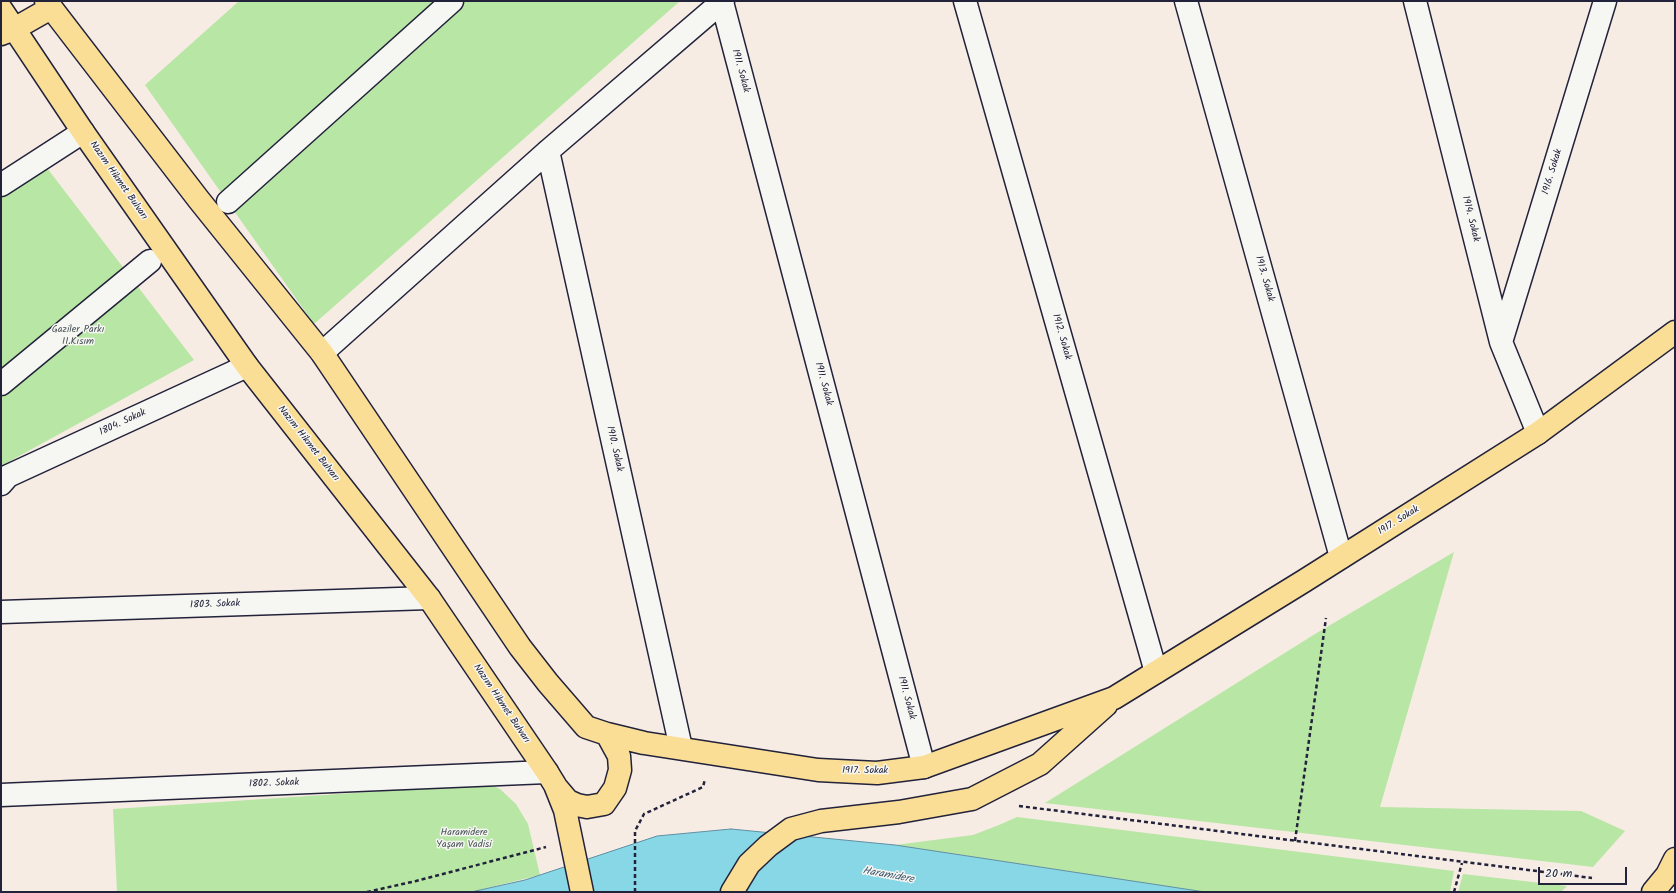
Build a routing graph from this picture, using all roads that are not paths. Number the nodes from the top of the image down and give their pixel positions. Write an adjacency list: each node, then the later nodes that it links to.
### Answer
1 (452, 1): 13 (street)
2 (964, 1): 25 (street, 1912. Sokak)
3 (1186, 1): 22 (street, 1913. Sokak)
4 (1415, 1): 16 (street, 1914. Sokak)
5 (1605, 1): 16 (street, 1916. Sokak)
6 (723, 2): 11 (street); 29 (street, 1911. Sokak)
7 (48, 4): 9 (main road); 17 (main road)
8 (1, 9): 9 (main road, Nazım Hikmet Bulvarı)
9 (7, 31): 10 (main road, Nazım Hikmet Bulvarı)
10 (83, 132): 12 (street); 18 (main road, Nazım Hikmet Bulvarı)
11 (548, 151): 17 (street); 28 (street, 1910. Sokak)
12 (1, 185)
13 (228, 202)
14 (150, 260): 19 (street)
15 (1675, 332): 20 (main road, 1917. Sokak)
16 (1501, 342): 20 (street, 1914. Sokak)
17 (322, 353): 27 (main road)
18 (247, 366): 21 (street, 1804. Sokak); 23 (main road, Nazım Hikmet Bulvarı)
19 (1, 384)
20 (1538, 433): 22 (main road, 1917. Sokak)
21 (1, 484)
22 (1342, 557): 25 (main road, 1917. Sokak)
23 (429, 598): 24 (street, 1803. Sokak); 30 (main road, Nazım Hikmet Bulvarı)
24 (1, 612)
25 (1156, 672): 26 (main road, 1917. Sokak)
26 (1114, 698): 29 (main road, 1917. Sokak); 34 (main road, 1917. Sokak)
27 (607, 734): 28 (main road, 1917. Sokak); 30 (main road)
28 (681, 748): 29 (main road, 1917. Sokak)
29 (924, 767)
30 (551, 779): 31 (street, 1802. Sokak); 33 (main road, Nazım Hikmet Bulvarı)
31 (1, 795)
32 (1675, 859): 35 (main road)
33 (582, 892)
34 (732, 892)
35 (1653, 892)

